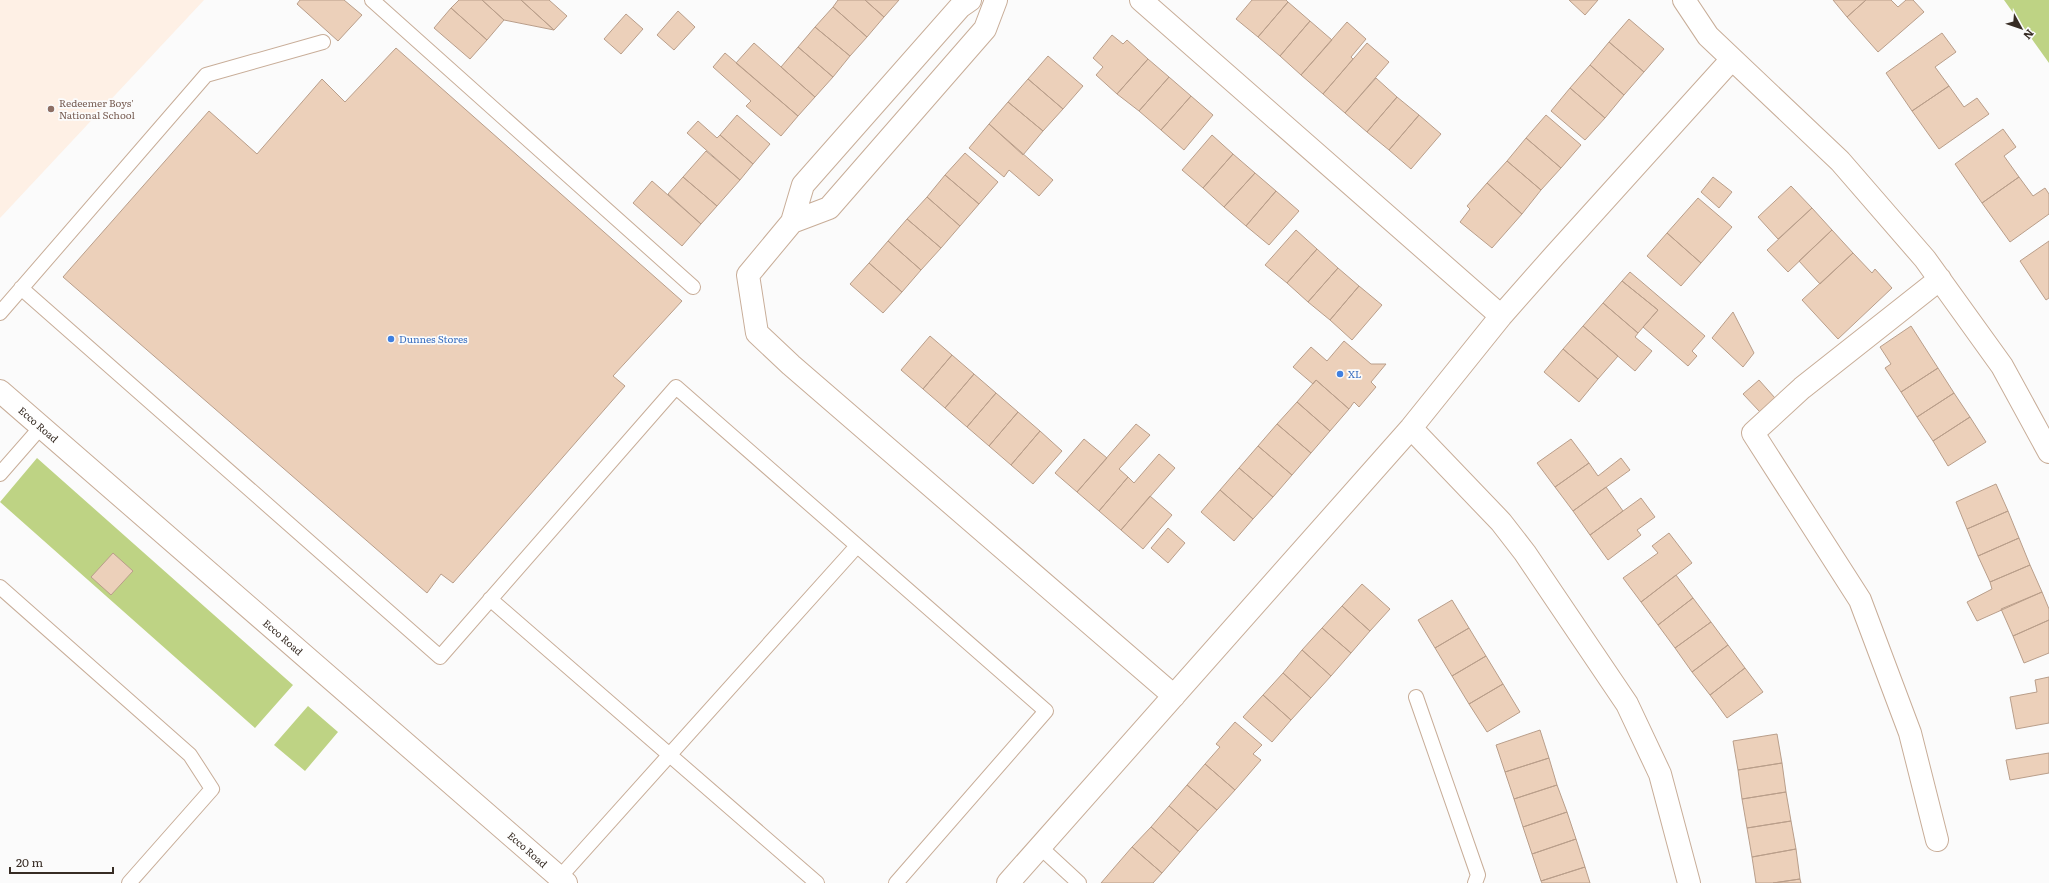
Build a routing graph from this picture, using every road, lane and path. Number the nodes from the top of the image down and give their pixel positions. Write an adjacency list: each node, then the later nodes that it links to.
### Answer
1 (372, 0): 10 (lane)
2 (970, 0): 8 (street)
3 (996, 0): 8 (street)
4 (1141, 0): 13 (street)
5 (1684, 0): 7 (street)
6 (323, 42): 11 (lane)
7 (1732, 59): 9 (street); 13 (street)
8 (792, 222): 22 (street)
9 (1940, 279): 17 (street); 25 (street)
10 (693, 287)
11 (21, 288): 12 (lane); 21 (lane)
12 (0, 313)
13 (1501, 316): 16 (street)
14 (0, 390): 15 (street, Ecco Road)
15 (41, 427): 18 (lane); 27 (street, Ecco Road)
16 (1411, 428): 22 (street); 34 (street)
17 (2049, 452)
18 (0, 474)
19 (857, 546): 21 (lane); 24 (lane); 30 (lane)
20 (0, 587): 28 (lane)
21 (490, 600): 24 (lane)
22 (1174, 696): 26 (street)
23 (1416, 697): 33 (lane)
24 (669, 755): 27 (lane); 29 (lane)
25 (1937, 840)
26 (1040, 847): 31 (street); 32 (lane)
27 (563, 880)
28 (129, 883)
29 (817, 883)
30 (896, 883)
31 (1008, 883)
32 (1079, 883)
33 (1476, 883)
34 (1689, 883)

